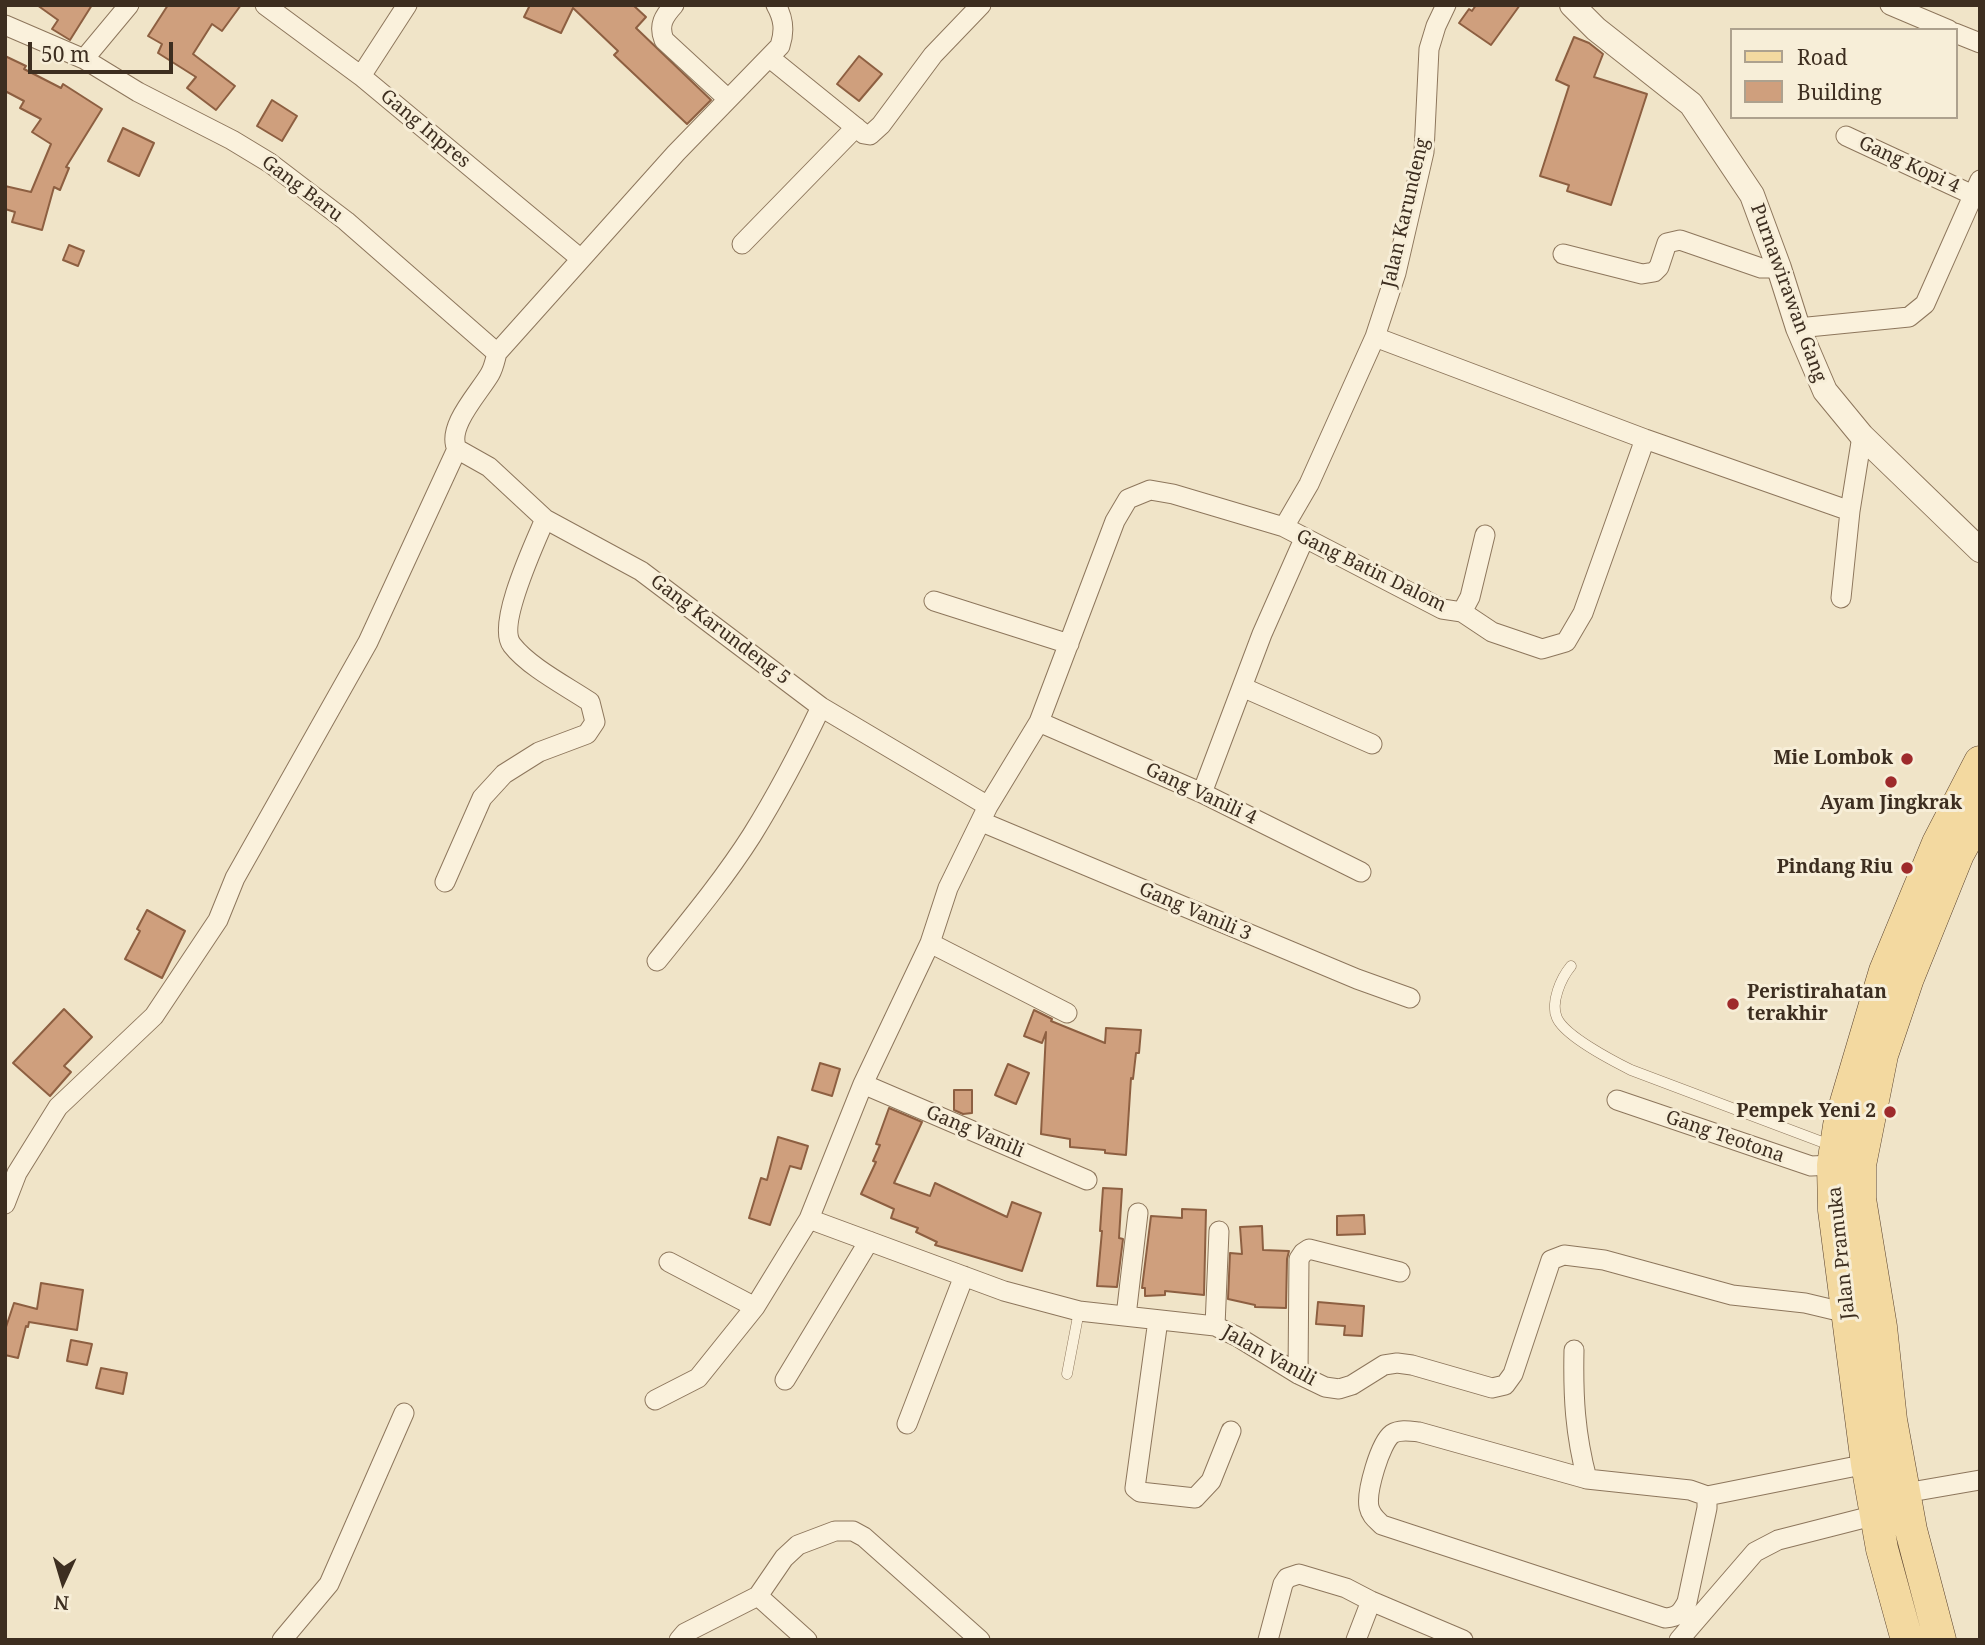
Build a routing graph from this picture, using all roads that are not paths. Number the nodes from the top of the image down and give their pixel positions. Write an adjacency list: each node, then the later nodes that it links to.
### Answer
1 (129, 5): 15 (street)
2 (265, 5): 16 (street, Gang Inpres)
3 (407, 5): 16 (street)
4 (674, 5): 17 (street)
5 (776, 5): 14 (street)
6 (981, 5): 18 (street)
7 (1446, 5): 26 (street, Jalan Karundeng)
8 (1572, 5): 24 (street, Purnawirawan Gang)
9 (1890, 5): 11 (street)
10 (5, 25): 15 (street, Gang Baru)
11 (1944, 28)
12 (1957, 34): 13 (street)
13 (1980, 43)
14 (769, 58): 17 (street); 18 (street)
15 (84, 60): 27 (street, Gang Baru)
16 (361, 76): 23 (street, Gang Inpres)
17 (728, 99): 23 (street)
18 (856, 127): 21 (street)
19 (1846, 136): 20 (street, Gang Kopi 4)
20 (1976, 187): 25 (street)
21 (742, 244)
22 (1563, 254): 24 (street)
23 (580, 259): 27 (street)
24 (1779, 268): 25 (street, Purnawirawan Gang)
25 (1798, 328): 28 (street, Purnawirawan Gang)
26 (1375, 338): 29 (street); 33 (street, Jalan Karundeng)
27 (497, 353): 30 (street)
28 (1862, 436): 31 (street); 36 (street, Purnawirawan Gang)
29 (1645, 439): 31 (street); 39 (street)
30 (457, 449): 32 (street, Gang Karundeng 5); 61 (street)
31 (1850, 511): 37 (street)
32 (545, 519): 42 (street, Gang Karundeng 5); 50 (street)
33 (1284, 527): 35 (street, Gang Batin Dalom); 40 (street, Gang Batin Dalom)
34 (1485, 534): 39 (street, Gang Batin Dalom)
35 (1304, 539): 39 (street, Gang Batin Dalom); 41 (street)
36 (1980, 550)
37 (1841, 598)
38 (934, 601): 40 (street)
39 (1462, 612)
40 (1069, 644): 43 (street, Gang Batin Dalom)
41 (1242, 687): 44 (street); 46 (street)
42 (821, 706): 47 (street, Gang Karundeng 5); 52 (street)
43 (1039, 722): 46 (street, Gang Vanili 4); 47 (street, Gang Batin Dalom)
44 (1372, 744)
45 (1980, 762): 54 (main road, Jalan Pramuka)
46 (1202, 793): 49 (street, Gang Vanili 4)
47 (985, 814): 51 (street, Gang Batin Dalom); 55 (street, Gang Vanili 3)
48 (1980, 814): 54 (main road, Jalan Pramuka)
49 (1360, 872)
50 (444, 882)
51 (930, 943): 56 (street); 57 (street, Gang Batin Dalom)
52 (657, 961)
53 (1571, 966): 59 (lane)
54 (1896, 974): 59 (main road, Jalan Pramuka); 86 (main road, Jalan Pramuka)
55 (1410, 998)
56 (1068, 1013)
57 (863, 1084): 60 (street, Gang Vanili); 63 (street, Gang Batin Dalom)
58 (1618, 1100): 59 (street, Gang Teotona)
59 (1834, 1156): 71 (main road, Jalan Pramuka)
60 (1087, 1180)
61 (5, 1204)
62 (1138, 1213): 72 (street)
63 (809, 1219): 65 (street, Jalan Vanili); 69 (street, Gang Batin Dalom)
64 (1219, 1231): 74 (street)
65 (869, 1241): 68 (street, Jalan Vanili); 78 (street)
66 (668, 1262): 69 (street)
67 (1400, 1272): 77 (street)
68 (964, 1276): 70 (street, Jalan Vanili); 81 (street)
69 (755, 1307): 79 (street, Gang Batin Dalom)
70 (1079, 1311): 72 (street, Jalan Vanili); 76 (lane)
71 (1847, 1313): 77 (street, Jalan Vanili); 83 (main road, Jalan Pramuka)
72 (1126, 1316): 73 (street, Jalan Vanili)
73 (1158, 1320): 74 (street, Jalan Vanili); 82 (street)
74 (1215, 1326): 77 (street, Jalan Vanili)
75 (1574, 1350): 84 (street)
76 (1067, 1374)
77 (1298, 1374)
78 (785, 1380)
79 (655, 1400)
80 (404, 1413): 93 (street)
81 (908, 1423)
82 (1231, 1431)
83 (1867, 1464): 87 (street); 88 (main road, Jalan Pramuka)
84 (1587, 1479): 87 (street); 87 (street)
85 (1980, 1480): 86 (street)
86 (1905, 1493): 100 (main road, Jalan Pramuka)
87 (1707, 1496)
88 (1876, 1515): 98 (street); 99 (main road, Jalan Pramuka)
89 (758, 1596): 91 (street); 94 (street); 95 (street)
90 (1371, 1601): 92 (street); 96 (street); 97 (street)
91 (971, 1637)
92 (1454, 1638)
93 (282, 1640)
94 (679, 1640)
95 (807, 1640)
96 (1268, 1640)
97 (1356, 1640)
98 (1679, 1640)
99 (1907, 1640)
100 (1940, 1640)

